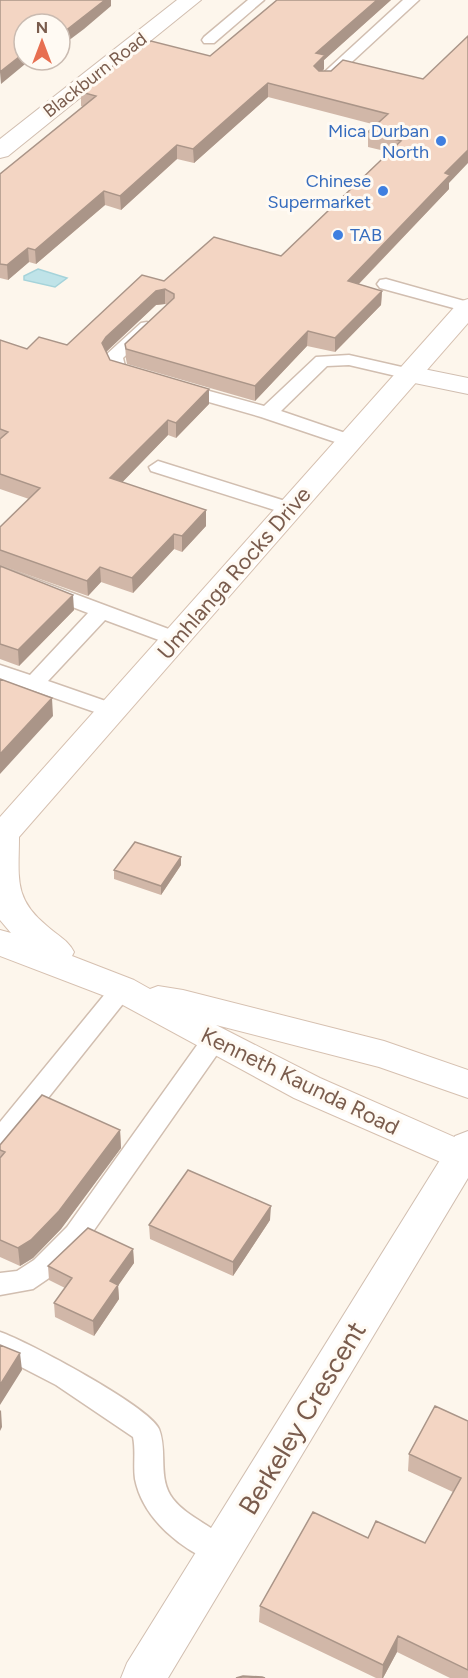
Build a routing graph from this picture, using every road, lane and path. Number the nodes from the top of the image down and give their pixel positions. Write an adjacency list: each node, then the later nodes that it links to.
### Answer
1 (190, 0): 6 (main road, Blackburn Road)
2 (257, 0): 4 (lane)
3 (412, 0): 5 (lane)
4 (209, 40)
5 (324, 80)
6 (0, 151)
7 (386, 284): 8 (lane)
8 (468, 307): 10 (main road, Umhlanga Rocks Drive)
9 (164, 311): 12 (lane)
10 (410, 374): 11 (main road); 12 (lane); 13 (main road, Umhlanga Rocks Drive)
11 (468, 386)
12 (268, 413): 13 (lane)
13 (350, 441): 15 (main road, Umhlanga Rocks Drive)
14 (158, 467): 15 (lane)
15 (291, 508): 18 (main road, Umhlanga Rocks Drive)
16 (0, 572): 17 (lane)
17 (101, 612): 18 (lane); 20 (lane)
18 (175, 639): 21 (main road, Umhlanga Rocks Drive)
19 (0, 672): 20 (lane)
20 (34, 684): 21 (lane)
21 (112, 711): 22 (main road, Umhlanga Rocks Drive)
22 (2, 836): 24 (main road)
23 (0, 942): 24 (main road, Kenneth Kaunda Road)
24 (116, 987): 25 (main road, Kenneth Kaunda Road); 26 (main road, Kenneth Kaunda Road); 27 (lane)
25 (214, 1040): 28 (main road, Kenneth Kaunda Road); 29 (lane)
26 (468, 1084)
27 (0, 1140)
28 (466, 1154): 31 (main road, Berkeley Crescent)
29 (0, 1284)
30 (0, 1343): 31 (lane)
31 (220, 1552): 32 (main road, Berkeley Crescent)
32 (143, 1678)

